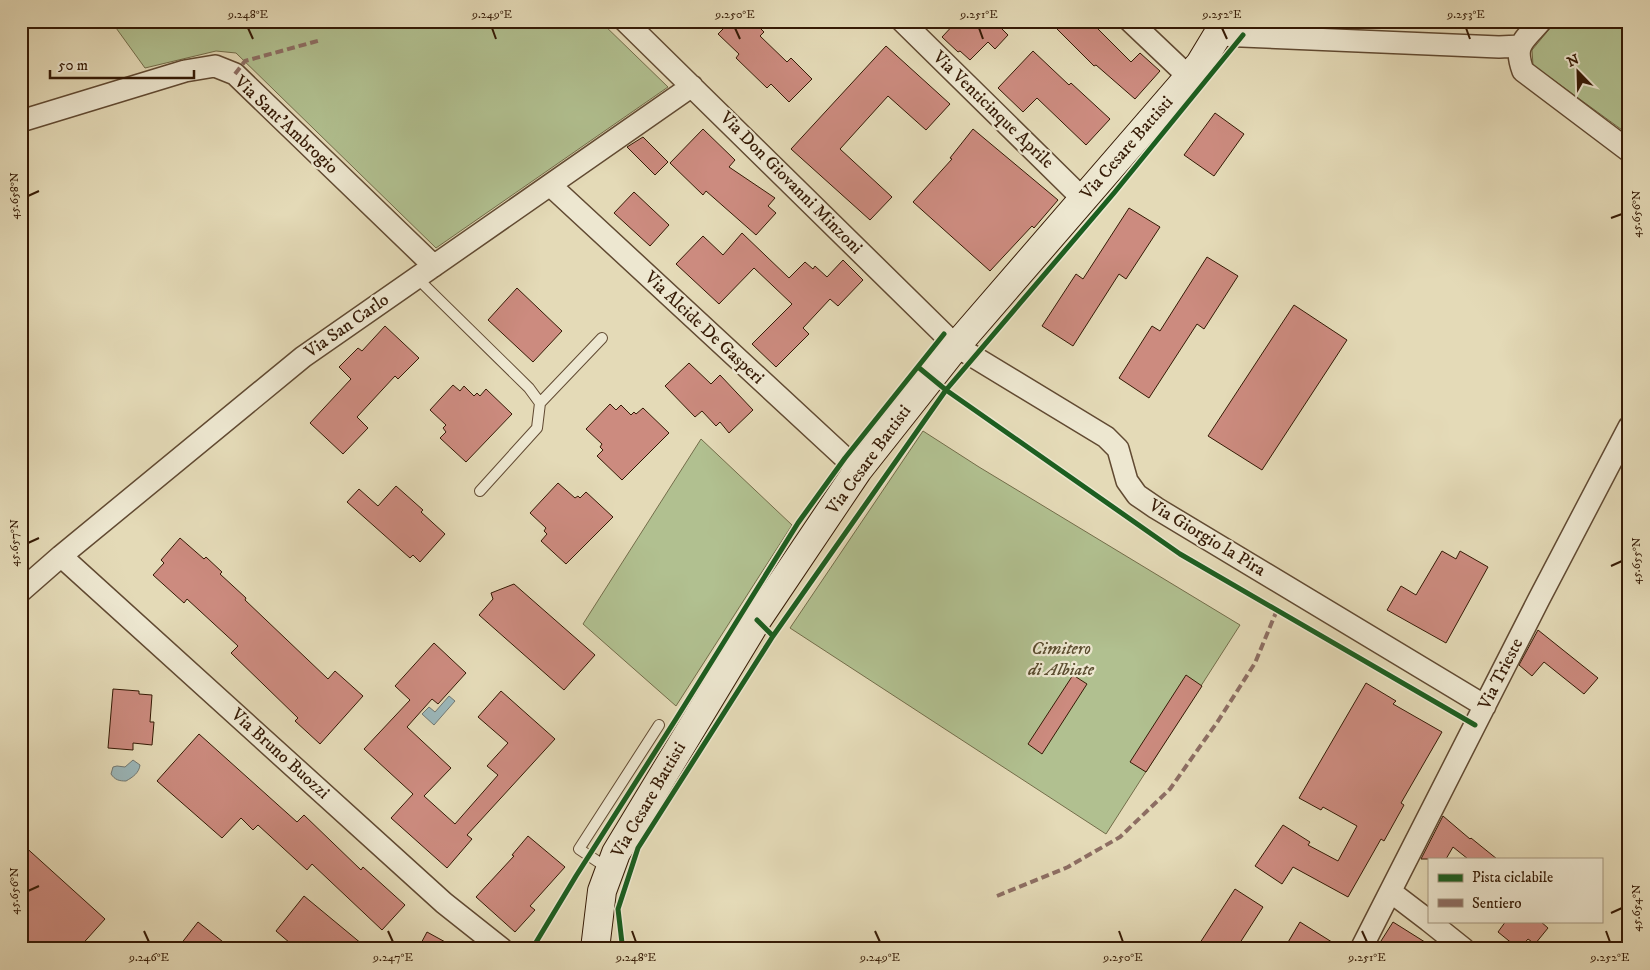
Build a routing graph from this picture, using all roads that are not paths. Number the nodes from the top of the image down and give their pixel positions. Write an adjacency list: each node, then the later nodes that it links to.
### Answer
1 (626, 21): 8 (street, Via Don Giovanni Minzoni)
2 (902, 21): 12 (street, Via Venticinque Aprile)
3 (1130, 21): 7 (street)
4 (1541, 21): 6 (street)
5 (1222, 28): 6 (street); 7 (street, Via Cesare Battisti)
6 (1520, 46): 10 (street)
7 (1189, 77): 12 (street, Via Cesare Battisti)
8 (692, 86): 11 (street, Via San Carlo); 15 (street, Via Don Giovanni Minzoni)
9 (21, 121): 13 (street, Via Sant'Ambrogio)
10 (1629, 151)
11 (550, 185): 13 (street, Via San Carlo); 19 (street, Via Alcide De Gasperi)
12 (1083, 199): 15 (street, Via Cesare Battisti)
13 (425, 272): 16 (lane); 21 (street, Via San Carlo)
14 (602, 338): 16 (lane)
15 (956, 346): 19 (street, Via Cesare Battisti); 23 (street, Via Giorgio la Pira)
16 (540, 403): 20 (lane)
17 (1629, 427): 18 (street, Via Trieste)
18 (1623, 453): 23 (street, Via Trieste)
19 (858, 470): 25 (street, Via Cesare Battisti)
20 (480, 491)
21 (61, 556): 22 (street, Via San Carlo); 29 (street, Via Bruno Buozzi)
22 (21, 591)
23 (1485, 706): 26 (street, Via Trieste)
24 (659, 724): 25 (lane)
25 (610, 870): 30 (street, Via Cesare Battisti)
26 (1391, 892): 27 (street); 31 (street, Via Trieste)
27 (1428, 920)
28 (1430, 922): 32 (street)
29 (502, 949)
30 (594, 949)
31 (1361, 949)
32 (1464, 949)

